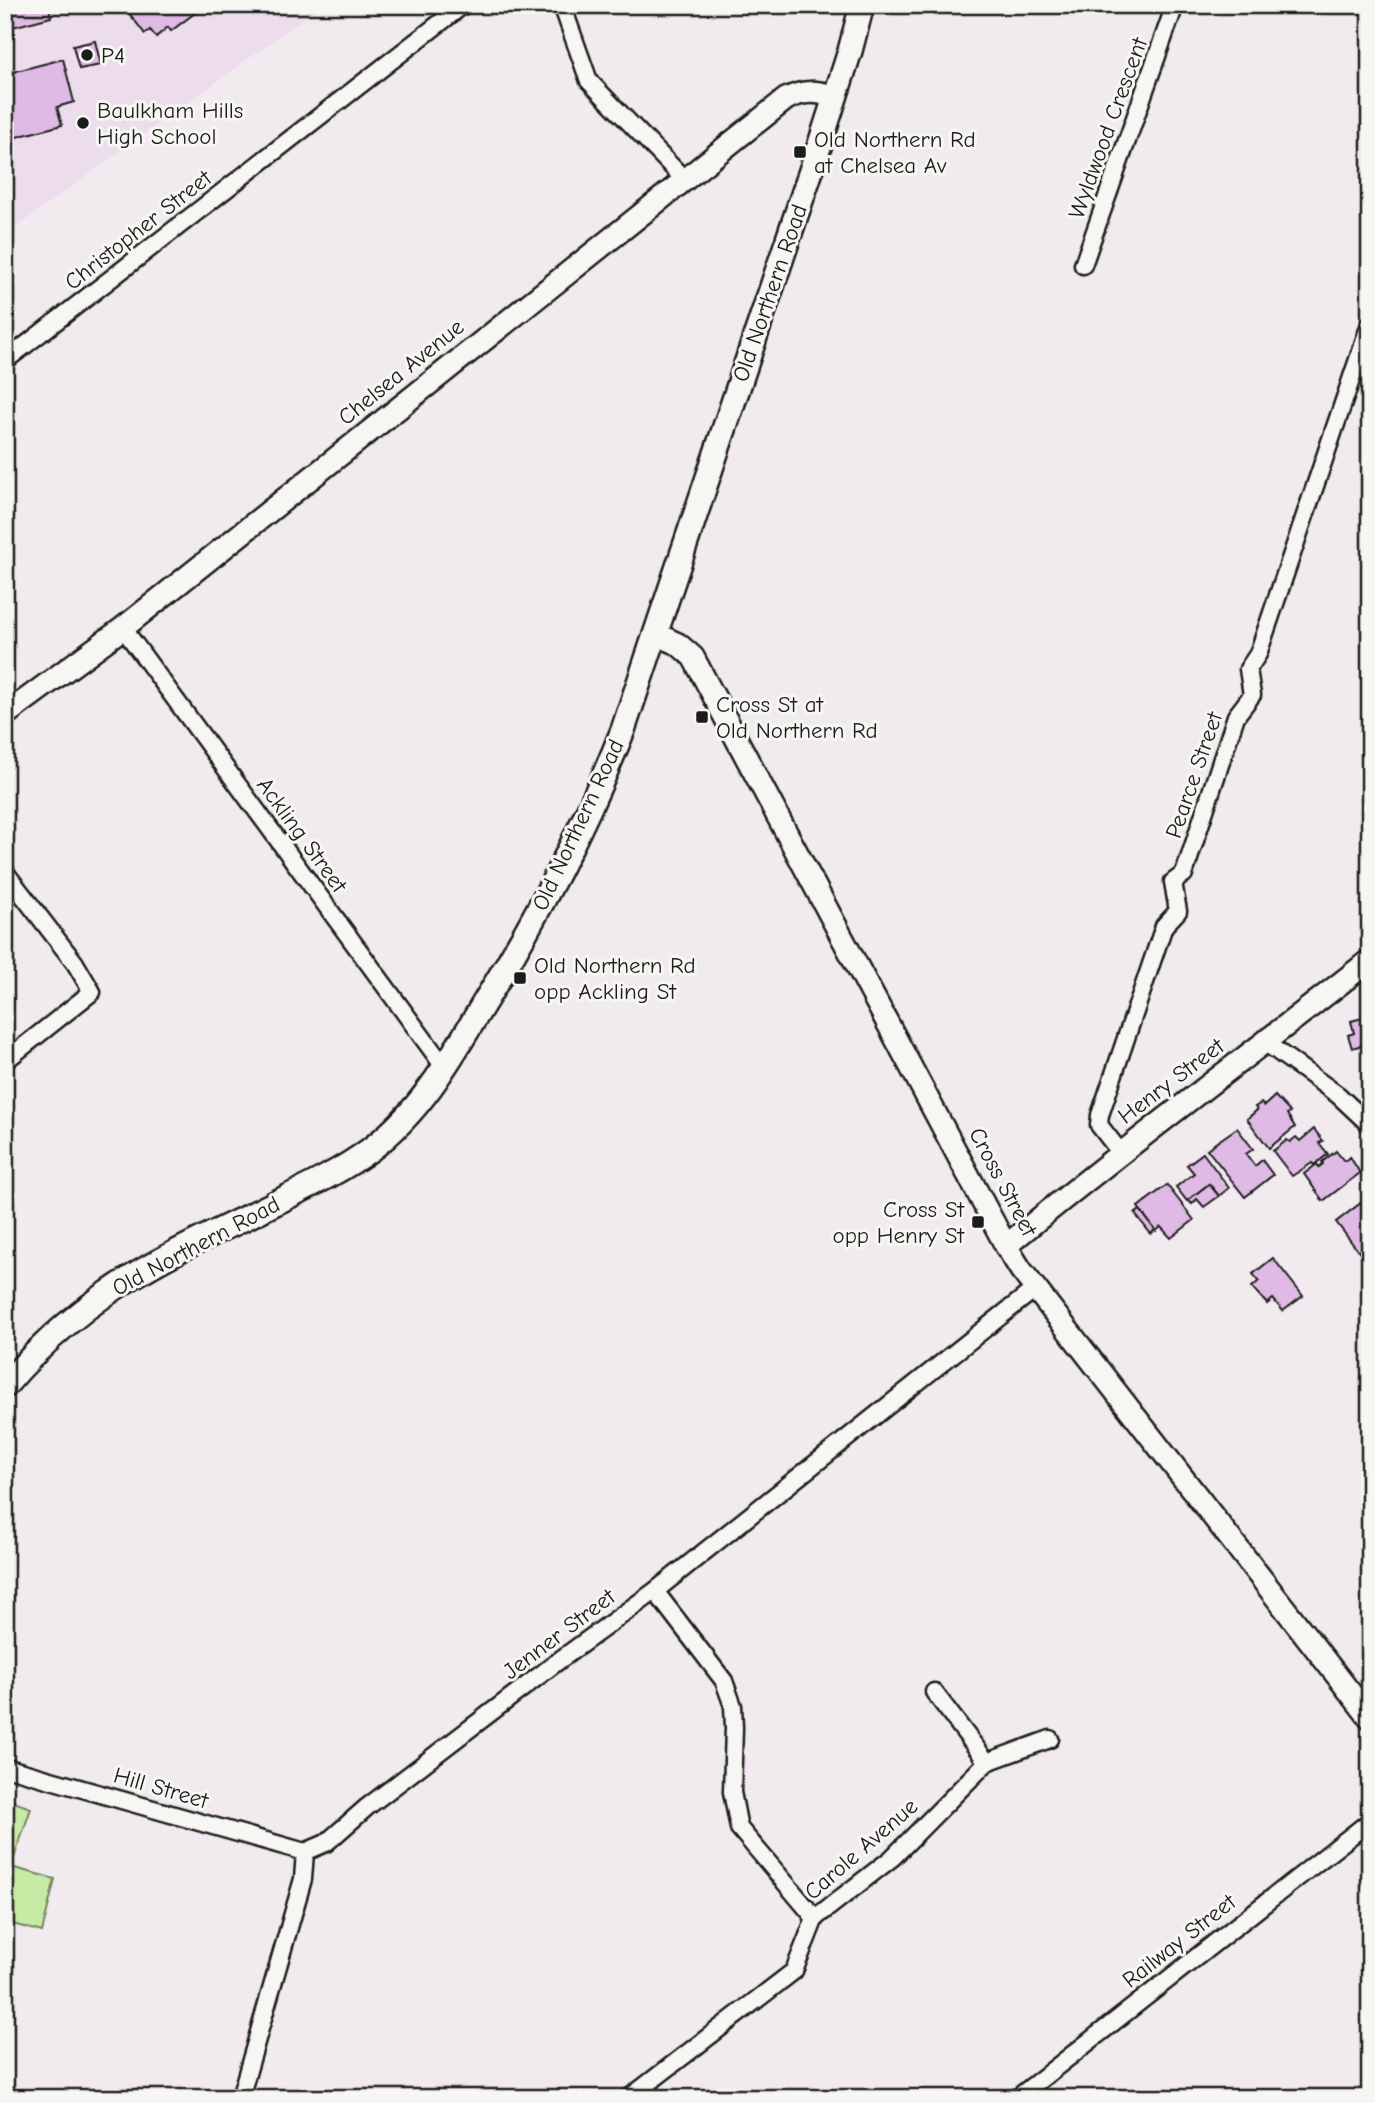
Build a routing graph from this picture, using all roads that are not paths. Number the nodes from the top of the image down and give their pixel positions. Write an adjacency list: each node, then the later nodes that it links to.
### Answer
1 (463, 5): 9 (street, Christopher Street)
2 (562, 5): 6 (street)
3 (862, 5): 5 (main road, Old Northern Road)
4 (1175, 5): 7 (street, Wyldwood Crescent)
5 (835, 97): 6 (street, Chelsea Avenue); 11 (main road, Old Northern Road)
6 (684, 179): 10 (street, Chelsea Avenue)
7 (1083, 265)
8 (1370, 324): 19 (street, Pearce Street)
9 (5, 361)
10 (123, 628): 12 (street, Chelsea Avenue); 17 (street, Ackling Street)
11 (656, 635): 17 (main road, Old Northern Road); 20 (street, Cross Street)
12 (5, 715)
13 (5, 872): 16 (street)
14 (1370, 960): 15 (street, Henry Street)
15 (1266, 1043): 18 (street); 19 (street, Henry Street)
16 (5, 1061)
17 (445, 1068): 22 (main road, Old Northern Road)
18 (1370, 1125)
19 (1119, 1152): 20 (street, Henry Street)
20 (1006, 1247): 21 (street, Cross Street)
21 (1035, 1288): 23 (street, Jenner Street); 25 (street, Cross Street)
22 (5, 1386)
23 (655, 1591): 30 (street, Jenner Street); 31 (street)
24 (934, 1692): 27 (street)
25 (1370, 1717)
26 (1050, 1739): 27 (street, Carole Avenue)
27 (987, 1762): 31 (street, Carole Avenue)
28 (5, 1767): 30 (street, Hill Street)
29 (1370, 1821): 34 (street, Railway Street)
30 (305, 1852): 32 (street)
31 (815, 1918): 33 (street, Carole Avenue)
32 (240, 2098)
33 (629, 2098)
34 (1017, 2098)

